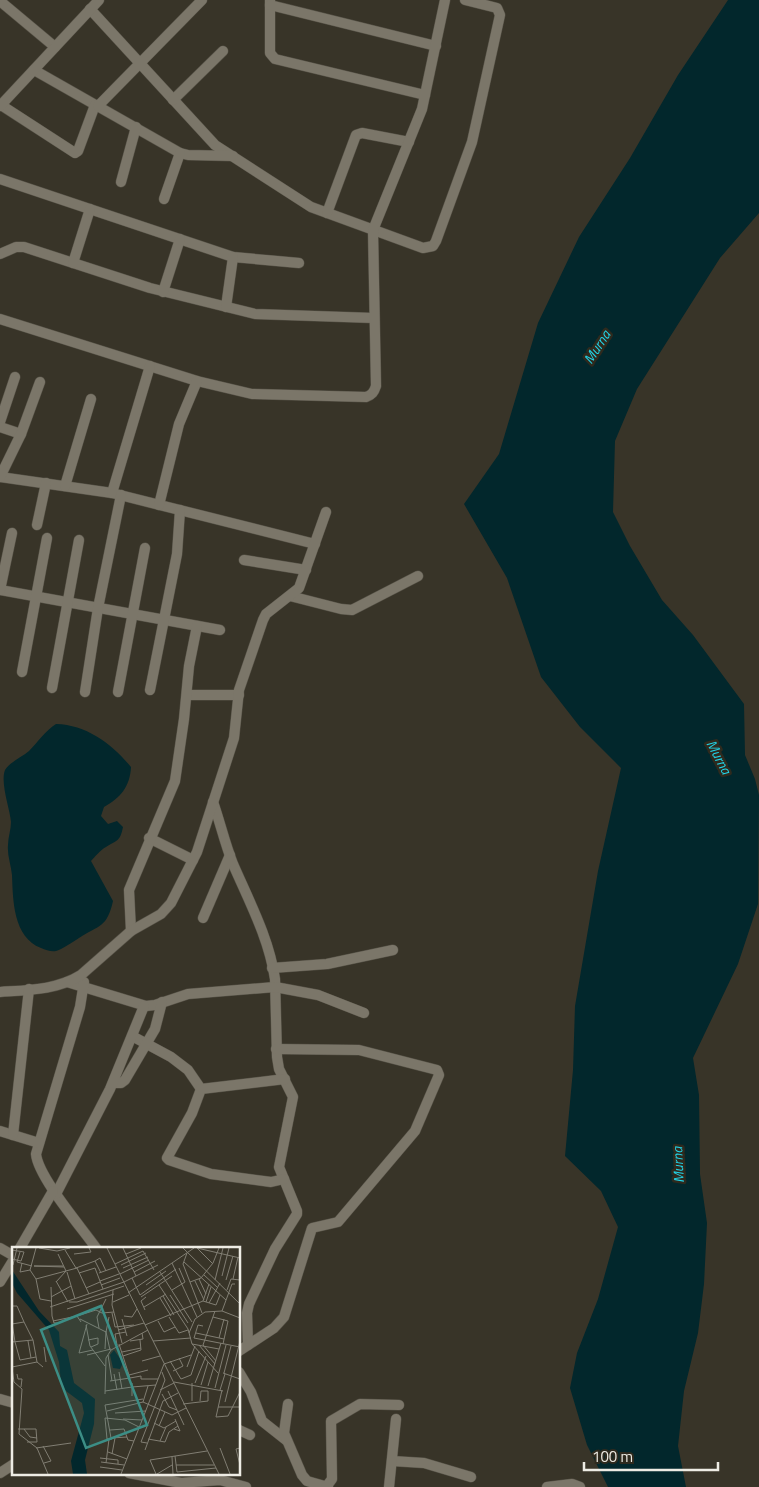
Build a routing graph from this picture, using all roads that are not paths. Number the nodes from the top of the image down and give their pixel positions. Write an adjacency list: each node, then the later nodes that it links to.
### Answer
1 (99, 0): 7 (street)
2 (202, 0): 11 (street)
3 (446, 0): 8 (street)
4 (468, 0): 26 (street)
5 (1, 2): 9 (street)
6 (270, 2): 8 (street); 13 (street)
7 (90, 9): 9 (street); 11 (street)
8 (436, 46): 13 (street)
9 (55, 47): 12 (street)
10 (223, 51): 14 (street)
11 (139, 62): 14 (street); 15 (street)
12 (34, 70): 15 (street); 16 (street)
13 (425, 95): 18 (street)
14 (173, 100): 20 (street)
15 (97, 105): 16 (street); 17 (street)
16 (1, 106)
17 (136, 128): 19 (street); 22 (street)
18 (409, 142): 25 (street); 26 (street)
19 (180, 153): 20 (street); 23 (street)
20 (234, 156): 25 (street)
21 (0, 179): 24 (street)
22 (121, 182)
23 (164, 199)
24 (90, 209): 27 (street); 30 (street)
25 (327, 213): 26 (street)
26 (373, 230): 34 (street)
27 (180, 239): 29 (street); 32 (street)
28 (0, 254): 30 (street)
29 (233, 257): 31 (street); 33 (street)
30 (73, 263): 32 (street)
31 (299, 263)
32 (163, 292): 33 (street)
33 (226, 307): 34 (street)
34 (374, 318): 38 (street)
35 (0, 319): 36 (street)
36 (150, 366): 38 (street); 47 (street)
37 (15, 378): 41 (street)
38 (197, 381): 48 (street)
39 (40, 382): 43 (street)
40 (91, 399): 46 (street)
41 (0, 422)
42 (0, 427): 43 (street)
43 (22, 434): 44 (street)
44 (0, 477): 45 (street)
45 (46, 483): 46 (street); 51 (street)
46 (65, 486): 47 (street)
47 (117, 494): 48 (street); 64 (street)
48 (159, 505): 49 (street)
49 (180, 510): 55 (street); 66 (street)
50 (326, 512): 55 (street)
51 (38, 525)
52 (12, 533): 60 (street)
53 (47, 538): 61 (street)
54 (79, 540): 63 (street)
55 (315, 544): 58 (street)
56 (145, 548): 65 (street)
57 (244, 560): 58 (street)
58 (306, 570): 62 (street)
59 (418, 576): 62 (street)
60 (0, 590): 61 (street)
61 (36, 596): 63 (street); 69 (street)
62 (290, 596): 74 (street)
63 (68, 602): 64 (street); 70 (street)
64 (98, 608): 65 (street); 72 (street)
65 (132, 614): 66 (street); 73 (street)
66 (164, 620): 67 (street); 71 (street)
67 (197, 626): 68 (street); 75 (street)
68 (220, 630)
69 (22, 672)
70 (52, 688)
71 (150, 690)
72 (85, 692)
73 (118, 692)
74 (239, 694): 75 (street); 76 (street)
75 (187, 695): 77 (street)
76 (214, 802): 78 (street); 79 (street)
77 (149, 838): 79 (street); 81 (street)
78 (230, 855): 80 (street); 83 (street)
79 (193, 860): 81 (street)
80 (203, 918)
81 (131, 931): 84 (street)
82 (393, 950): 83 (street)
83 (272, 968): 87 (street)
84 (85, 971): 85 (street); 86 (street)
85 (67, 982): 86 (street); 88 (street)
86 (83, 987): 91 (street); 101 (street)
87 (275, 987): 90 (street); 92 (street); 95 (street)
88 (29, 989): 89 (street); 100 (street)
89 (0, 992)
90 (162, 1002): 91 (street); 94 (street)
91 (144, 1006): 93 (street)
92 (364, 1013)
93 (132, 1036): 94 (street); 97 (street)
94 (146, 1043): 97 (street); 98 (street)
95 (276, 1049): 96 (street); 110 (street)
96 (284, 1079): 98 (street); 102 (street)
97 (113, 1083): 103 (street)
98 (201, 1089): 102 (street)
99 (0, 1131): 100 (street)
100 (12, 1135): 101 (street)
101 (39, 1143): 103 (street)
102 (284, 1179): 110 (street)
103 (55, 1192): 104 (street); 105 (street)
104 (21, 1247)
105 (95, 1247)
106 (0, 1248): 107 (street)
107 (12, 1257)
108 (10, 1274): 109 (street)
109 (0, 1282)
110 (243, 1348)
111 (240, 1374): 119 (street)
112 (0, 1398): 113 (street)
113 (12, 1403)
114 (288, 1404): 119 (street)
115 (399, 1405): 128 (street)
116 (396, 1419): 120 (street)
117 (240, 1430): 118 (street)
118 (250, 1435)
119 (286, 1440): 125 (street)
120 (392, 1460): 124 (street); 129 (street)
121 (12, 1465): 122 (street)
122 (0, 1473)
123 (134, 1474): 126 (street)
124 (471, 1477)
125 (314, 1483): 127 (street); 128 (street)
126 (246, 1487)
127 (302, 1487)
128 (327, 1487)
129 (389, 1487)
130 (547, 1487): 131 (street)
131 (580, 1487)

